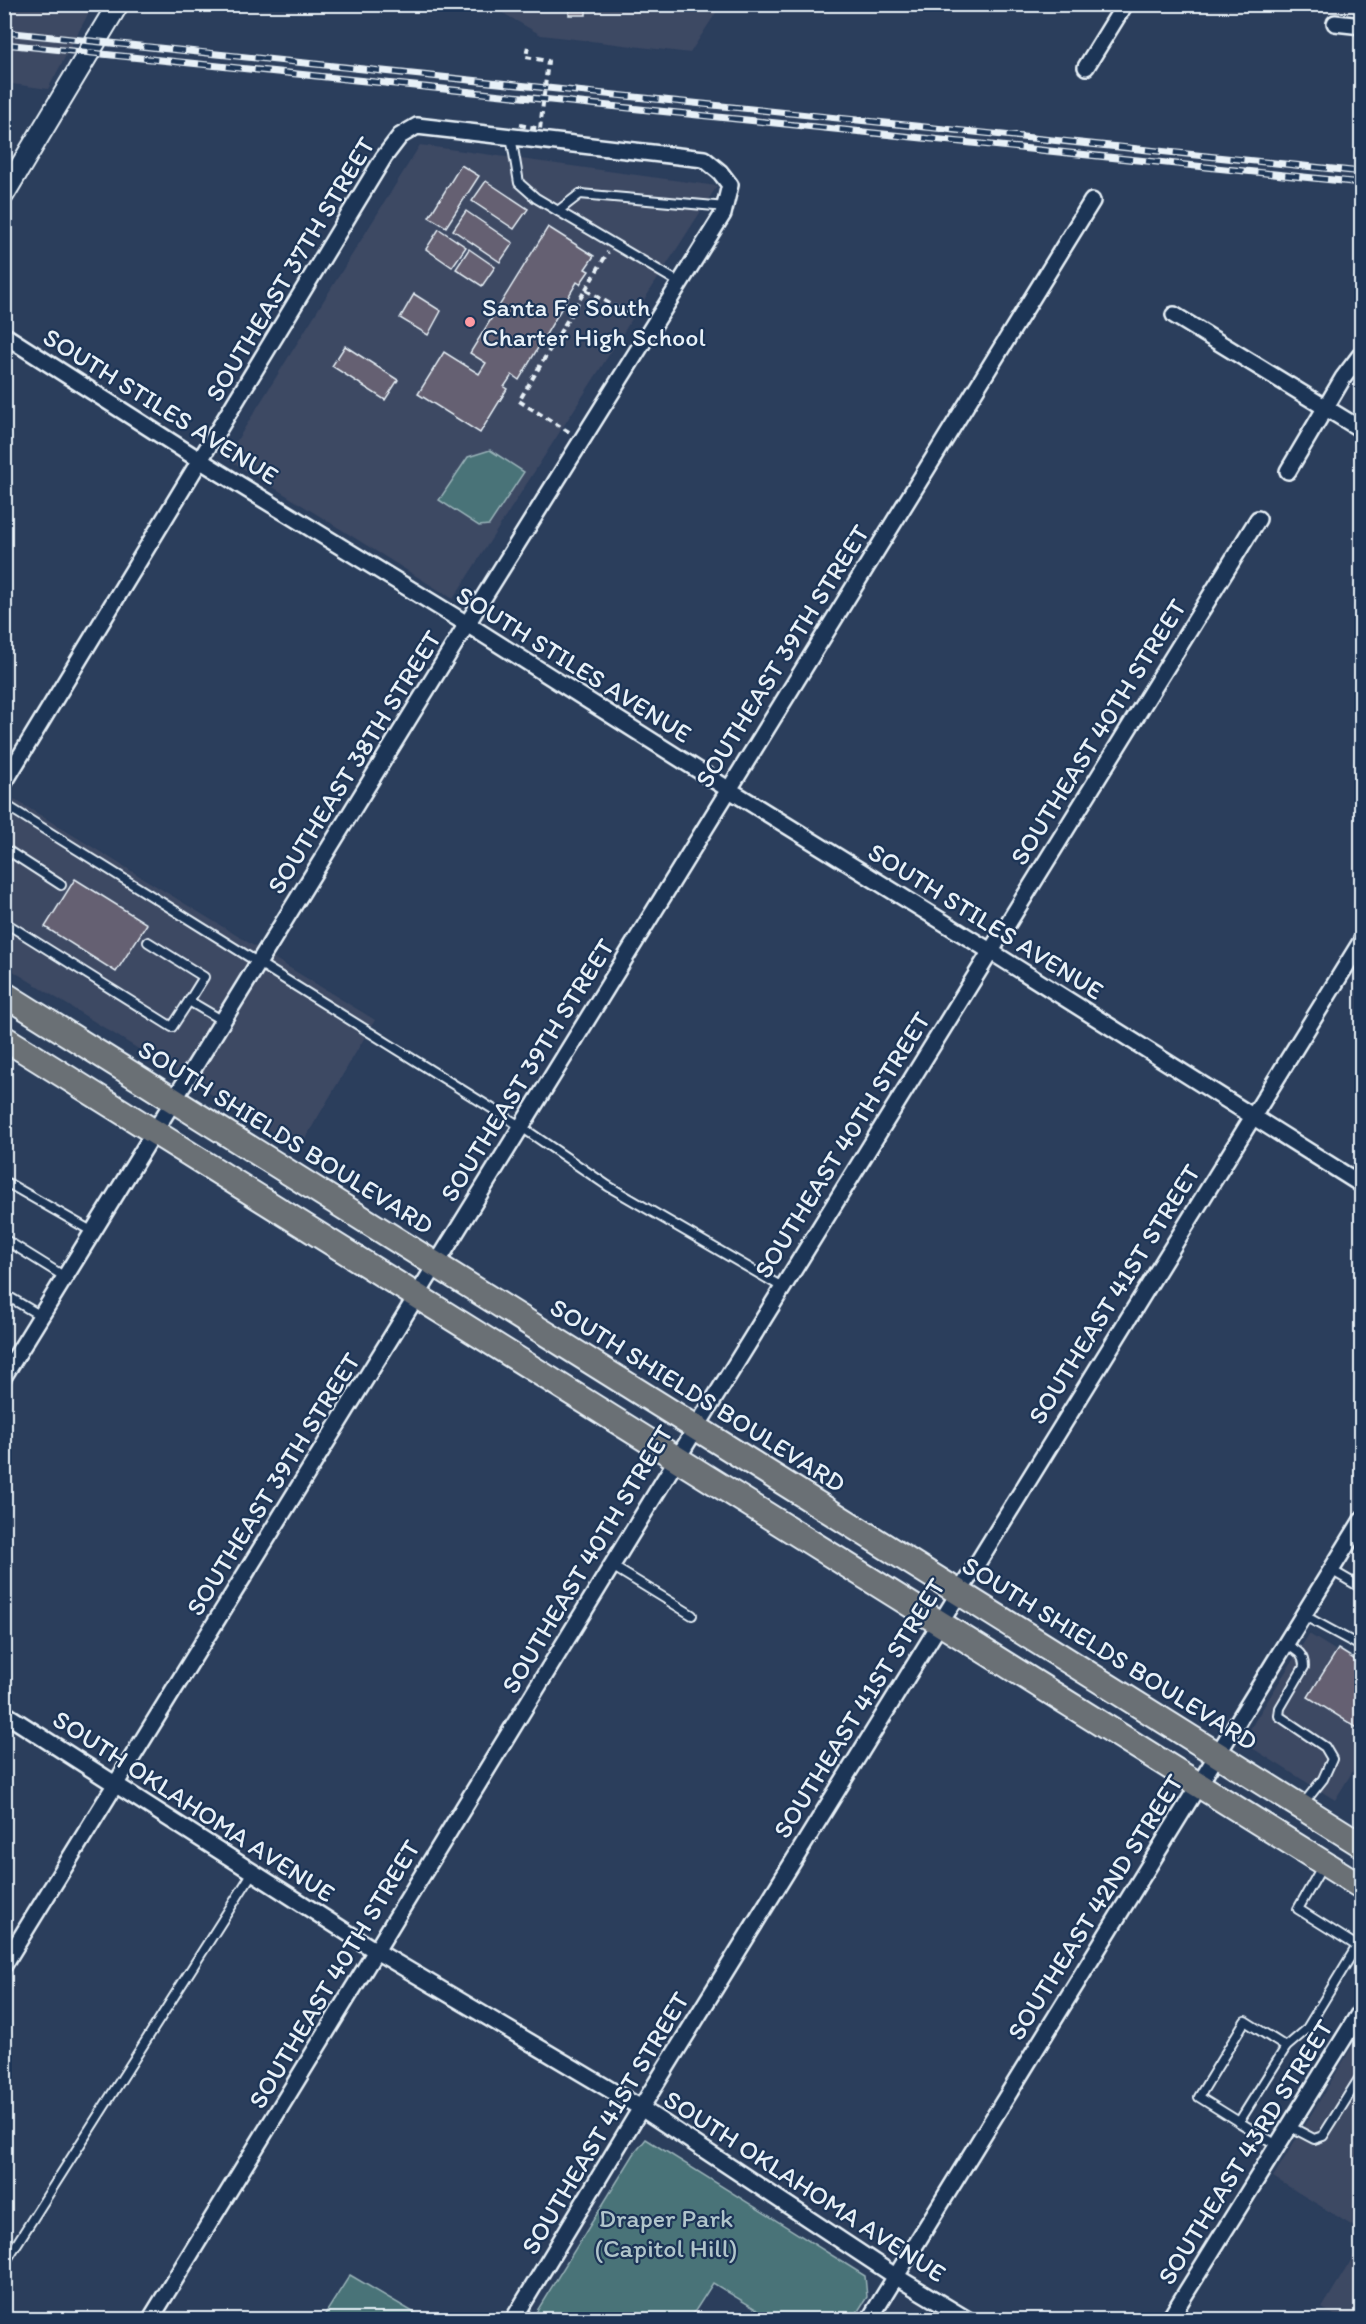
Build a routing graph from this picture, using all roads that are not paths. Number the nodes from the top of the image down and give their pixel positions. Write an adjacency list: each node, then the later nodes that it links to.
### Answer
1 (118, 4): 7 (street)
2 (1125, 4): 5 (street)
3 (1335, 23): 4 (street)
4 (1362, 26)
5 (1086, 67)
6 (516, 132): 9 (street); 10 (lane); 17 (street, SOUTHEAST 37TH STREET)
7 (4, 194)
8 (1092, 201): 22 (street, SOUTHEAST 39TH STREET)
9 (726, 207): 10 (lane); 11 (street, SOUTHEAST 38TH STREET)
10 (558, 211): 11 (lane)
11 (680, 283): 20 (street, SOUTHEAST 38TH STREET)
12 (1174, 315): 15 (street)
13 (4, 335): 17 (street, SOUTH STILES AVENUE)
14 (1362, 353): 15 (street)
15 (1326, 409): 16 (street); 18 (street)
16 (1362, 430)
17 (201, 461): 20 (street, SOUTH STILES AVENUE); 21 (street, SOUTHEAST 37TH STREET)
18 (1288, 471)
19 (1258, 519): 29 (street, SOUTHEAST 40TH STREET)
20 (467, 624): 22 (street, SOUTH STILES AVENUE); 30 (street, SOUTHEAST 38TH STREET)
21 (4, 783)
22 (728, 789): 29 (street, SOUTH STILES AVENUE); 37 (street, SOUTHEAST 39TH STREET)
23 (4, 804): 30 (lane)
24 (4, 861): 25 (lane)
25 (61, 885)
26 (4, 922): 32 (lane)
27 (1362, 940): 36 (street, SOUTHEAST 41ST STREET)
28 (148, 942): 32 (lane)
29 (990, 951): 36 (street, SOUTH STILES AVENUE); 45 (street, SOUTHEAST 40TH STREET)
30 (258, 962): 33 (street, SOUTHEAST 38TH STREET); 37 (lane)
31 (4, 994): 35 (main road, SOUTH SHIELDS BOULEVARD)
32 (189, 1000): 33 (lane)
33 (223, 1021): 35 (street, SOUTHEAST 38TH STREET)
34 (4, 1038): 38 (main road)
35 (175, 1100): 38 (street, SOUTHEAST 38TH STREET); 43 (main road, SOUTH SHIELDS BOULEVARD)
36 (1251, 1116): 40 (street, SOUTH STILES AVENUE); 56 (street, SOUTHEAST 41ST STREET)
37 (520, 1126): 43 (street, SOUTHEAST 39TH STREET); 45 (lane)
38 (154, 1132): 41 (street, SOUTHEAST 38TH STREET); 47 (main road)
39 (4, 1181): 41 (lane)
40 (1362, 1185)
41 (93, 1232): 44 (street, SOUTHEAST 38TH STREET)
42 (4, 1239): 44 (lane)
43 (435, 1264): 47 (street, SOUTHEAST 39TH STREET); 50 (main road, SOUTH SHIELDS BOULEVARD)
44 (65, 1277): 48 (street, SOUTHEAST 38TH STREET)
45 (782, 1287): 50 (street, SOUTHEAST 40TH STREET)
46 (4, 1294): 48 (lane)
47 (417, 1296): 51 (main road); 64 (street, SOUTHEAST 39TH STREET)
48 (41, 1316): 49 (street, SOUTHEAST 38TH STREET)
49 (4, 1376)
50 (696, 1428): 51 (street, SOUTHEAST 40TH STREET); 56 (main road, SOUTH SHIELDS BOULEVARD)
51 (677, 1459): 53 (street, SOUTHEAST 40TH STREET); 59 (main road)
52 (1362, 1520): 54 (street, SOUTHEAST 42ND STREET)
53 (612, 1566): 57 (lane); 71 (street, SOUTHEAST 40TH STREET)
54 (1331, 1570): 55 (lane); 58 (street, SOUTHEAST 42ND STREET)
55 (1362, 1588)
56 (959, 1592): 59 (street, SOUTHEAST 41ST STREET); 63 (main road, SOUTH SHIELDS BOULEVARD)
57 (692, 1615)
58 (1303, 1615): 60 (street, SOUTHEAST 42ND STREET); 61 (lane)
59 (940, 1623): 65 (main road); 76 (street, SOUTHEAST 41ST STREET)
60 (1285, 1644): 63 (street, SOUTHEAST 42ND STREET); 66 (lane)
61 (1362, 1647)
62 (4, 1713): 64 (street, SOUTH OKLAHOMA AVENUE)
63 (1217, 1754): 65 (street, SOUTHEAST 42ND STREET); 66 (main road, SOUTH SHIELDS BOULEVARD)
64 (116, 1784): 69 (street, SOUTH OKLAHOMA AVENUE); 72 (street, SOUTHEAST 39TH STREET)
65 (1198, 1786): 68 (main road); 81 (street, SOUTHEAST 42ND STREET)
66 (1301, 1807): 67 (main road, SOUTH SHIELDS BOULEVARD)
67 (1362, 1845)
68 (1324, 1864): 70 (main road); 74 (lane)
69 (253, 1872): 71 (street, SOUTH OKLAHOMA AVENUE); 80 (lane)
70 (1362, 1887)
71 (376, 1951): 76 (street, SOUTH OKLAHOMA AVENUE); 82 (street, SOUTHEAST 40TH STREET)
72 (4, 1965)
73 (1362, 2009): 78 (street, SOUTHEAST 43RD STREET)
74 (1286, 2047): 77 (lane); 77 (lane)
75 (1362, 2074): 78 (lane)
76 (641, 2108): 81 (street, SOUTH OKLAHOMA AVENUE); 83 (street, SOUTHEAST 41ST STREET)
77 (1239, 2122): 79 (lane)
78 (1289, 2126): 79 (street, SOUTHEAST 43RD STREET)
79 (1277, 2145): 86 (street, SOUTHEAST 43RD STREET)
80 (4, 2264)
81 (895, 2276): 84 (street, SOUTHEAST 42ND STREET); 85 (street, SOUTH OKLAHOMA AVENUE)
82 (150, 2319)
83 (513, 2319)
84 (869, 2319)
85 (968, 2319)
86 (1169, 2319)

